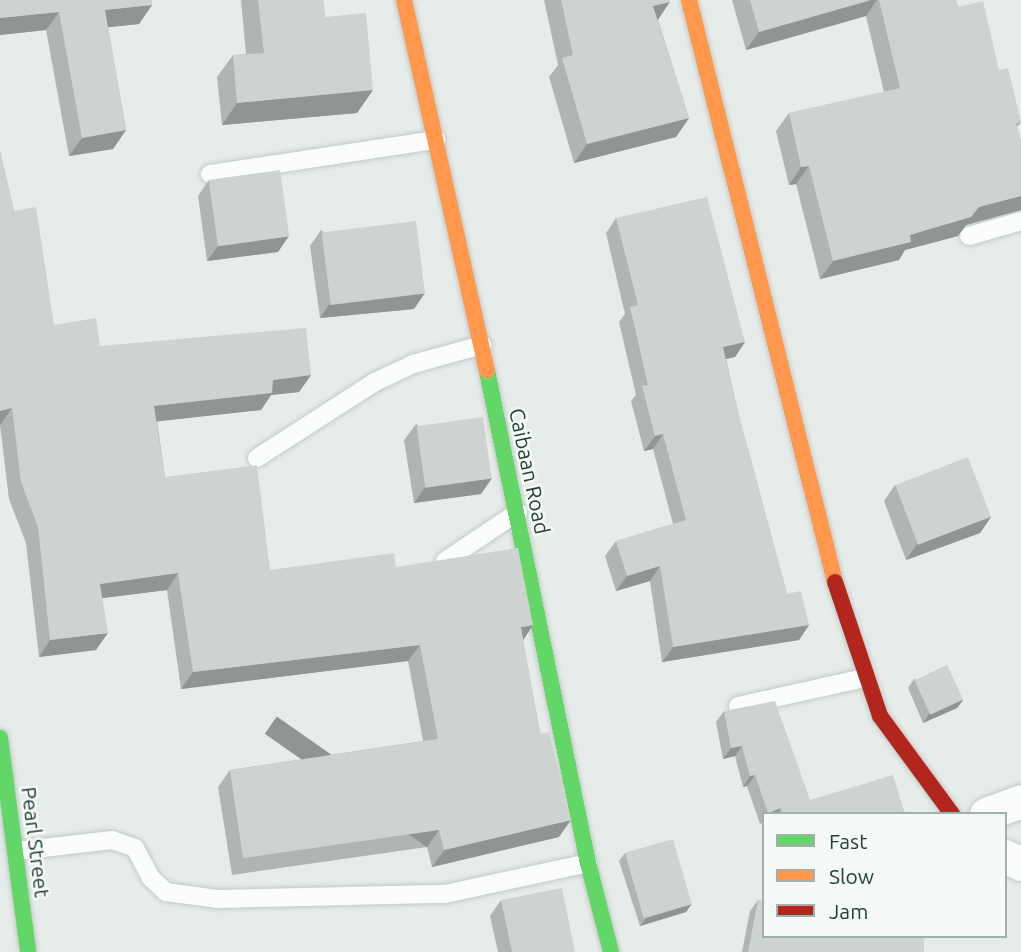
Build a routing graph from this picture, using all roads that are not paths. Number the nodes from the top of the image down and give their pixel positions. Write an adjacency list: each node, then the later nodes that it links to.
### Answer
1 (404, 0): 3 (street, Caibaan Road)
2 (689, 0): 11 (street)
3 (436, 140): 4 (lane); 7 (street, Caibaan Road)
4 (211, 174)
5 (1021, 221): 6 (lane)
6 (969, 236)
7 (482, 345): 8 (lane); 9 (street, Caibaan Road)
8 (257, 458)
9 (518, 512): 10 (lane); 18 (street, Caibaan Road)
10 (445, 561)
11 (864, 678): 12 (lane); 15 (street)
12 (738, 706)
13 (1, 744): 17 (street, Pearl Street)
14 (1021, 800): 16 (street)
15 (951, 812)
16 (991, 812)
17 (17, 851): 18 (lane); 19 (street, Pearl Street)
18 (588, 863): 20 (street, Caibaan Road)
19 (28, 952)
20 (611, 952)

